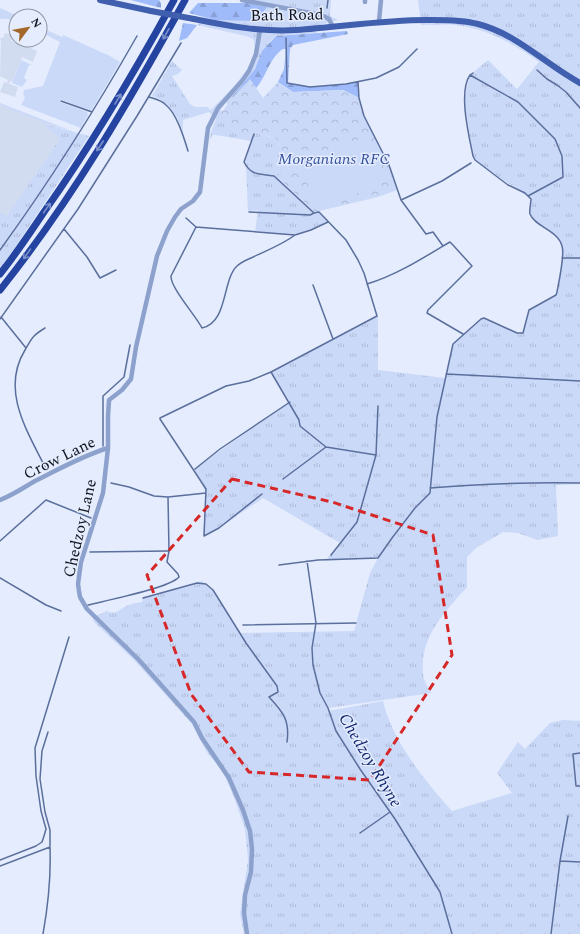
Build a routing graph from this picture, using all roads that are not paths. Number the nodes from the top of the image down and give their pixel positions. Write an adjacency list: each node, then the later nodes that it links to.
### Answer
1 (100, 0): 9 (main road, Bath Road, bridge)
2 (174, 0): 11 (highway, one-way to 2)
3 (185, 0): 12 (highway, one-way to 12)
4 (242, 0): 8 (street)
5 (375, 0): 6 (street)
6 (380, 0): 7 (street)
7 (379, 21): 8 (main road, Bath Road); 10 (main road, Bath Road)
8 (333, 26): 9 (main road, Bath Road)
9 (260, 30): 13 (street, Chedzoy Lane)
10 (580, 83)
11 (0, 274)
12 (0, 290)
13 (108, 448): 14 (street, Crow Lane); 15 (street, Chedzoy Lane)
14 (0, 500)
15 (247, 934)

